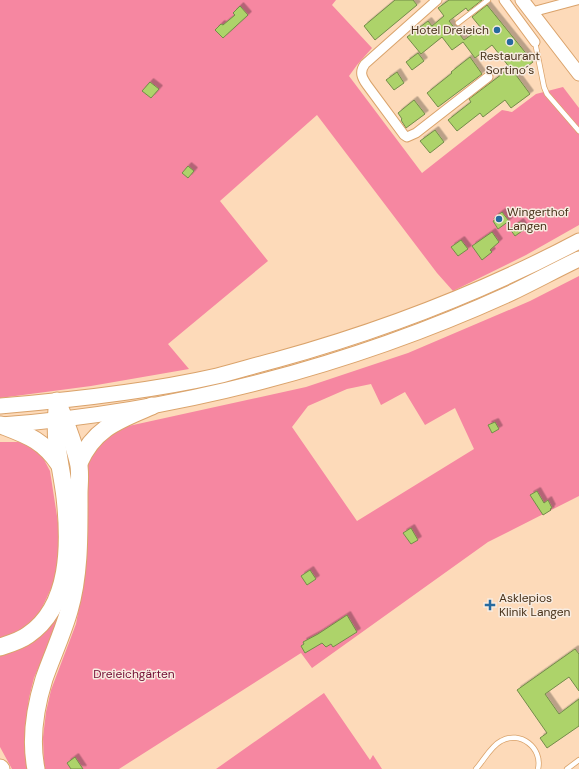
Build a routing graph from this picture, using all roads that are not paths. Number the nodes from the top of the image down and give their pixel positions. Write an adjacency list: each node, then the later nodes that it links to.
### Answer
1 (438, 0): 10 (street)
2 (488, 0): 7 (lane)
3 (504, 0): 8 (street)
4 (522, 0): 6 (main road)
5 (576, 0): 6 (street)
6 (532, 12): 9 (main road)
7 (458, 23)
8 (534, 42): 11 (lane)
9 (579, 74)
10 (488, 78)
11 (579, 131)
12 (579, 241): 14 (main road)
13 (579, 259): 16 (main road)
14 (57, 401): 15 (main road); 17 (highway)
15 (0, 406)
16 (152, 406): 17 (main road); 19 (highway)
17 (60, 419): 18 (main road); 19 (highway); 20 (highway)
18 (1, 425): 20 (highway)
19 (79, 462): 23 (highway)
20 (60, 466): 21 (highway)
21 (0, 647)
22 (579, 760): 26 (lane)
23 (36, 769)
24 (476, 769): 25 (lane)
25 (538, 769)
26 (567, 769)

